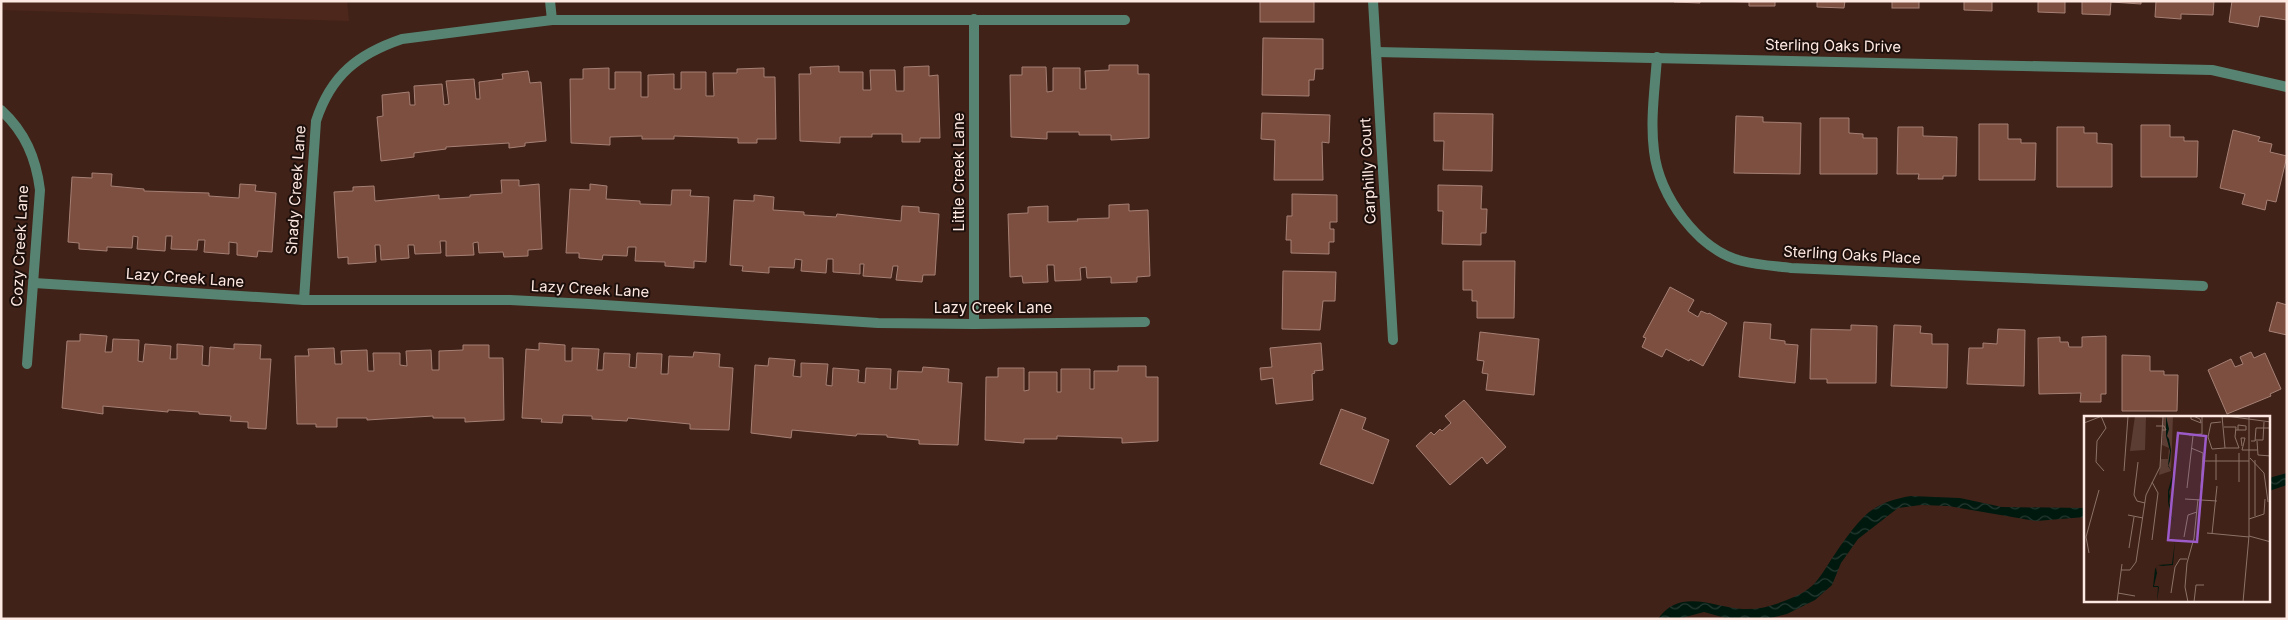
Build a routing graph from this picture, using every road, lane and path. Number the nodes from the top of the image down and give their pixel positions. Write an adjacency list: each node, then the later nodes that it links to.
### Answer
1 (550, 1): 4 (street)
2 (1373, 1): 6 (street, Carphilly Court)
3 (974, 19): 4 (street, Shady Creek Lane); 5 (street, Shady Creek Lane); 14 (street, Little Creek Lane)
4 (552, 20): 12 (street, Shady Creek Lane)
5 (1125, 20)
6 (1376, 52): 7 (street, Sterling Oaks Drive); 15 (street, Carphilly Court)
7 (1657, 57): 8 (street, Sterling Oaks Drive); 11 (street, Sterling Oaks Place)
8 (2287, 87)
9 (1, 110): 10 (street, Cozy Creek Lane)
10 (34, 283): 12 (street, Lazy Creek Lane); 16 (street, Cozy Creek Lane)
11 (2203, 286)
12 (304, 300): 14 (street, Lazy Creek Lane)
13 (1145, 322): 14 (street, Lazy Creek Lane)
14 (974, 324)
15 (1393, 340)
16 (27, 364)

